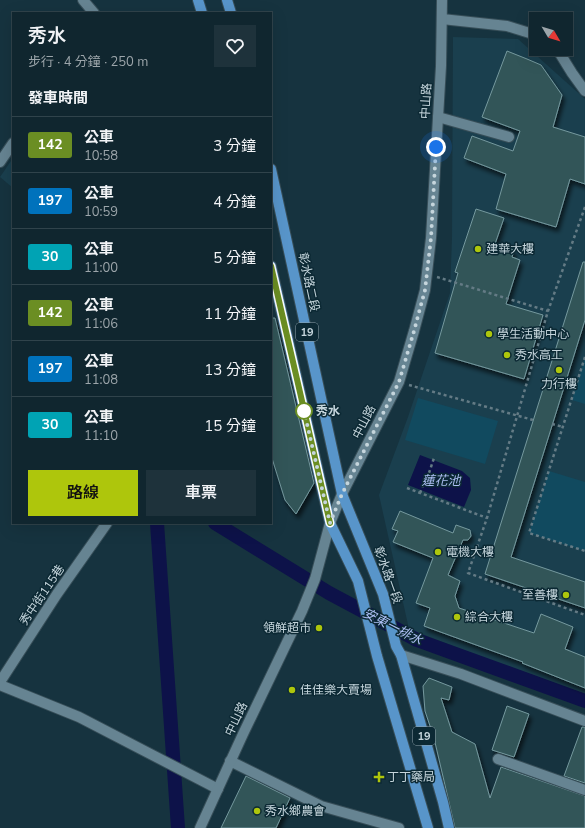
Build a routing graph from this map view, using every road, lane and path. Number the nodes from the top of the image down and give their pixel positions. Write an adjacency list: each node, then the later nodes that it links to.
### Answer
1 (83, 0): 5 (street)
2 (198, 0): 6 (main road)
3 (227, 0): 7 (main road)
4 (442, 0): 8 (street, 中山路)
5 (93, 12)
6 (202, 12)
7 (231, 12)
8 (442, 20): 9 (street); 12 (street, 中山路)
9 (529, 34)
10 (561, 56): 11 (street)
11 (585, 91)
12 (438, 117): 13 (street); 19 (street, 中山路)
13 (509, 137)
14 (12, 144): 15 (street)
15 (0, 162)
16 (272, 174): 32 (main road, 彰水路二段 / 19)
17 (585, 207): 20 (path)
18 (272, 270): 34 (main road, 19)
19 (427, 274): 20 (path); 22 (street, 中山路)
20 (548, 311): 23 (path)
21 (585, 357): 26 (path)
22 (399, 382): 23 (path); 32 (street, 中山路)
23 (517, 414): 24 (path); 33 (path)
24 (533, 420)
25 (552, 424): 26 (path)
26 (563, 427): 36 (path)
27 (434, 458): 28 (path)
28 (429, 473)
29 (425, 480): 31 (path)
30 (407, 488): 31 (path)
31 (420, 493): 33 (path)
32 (342, 494): 34 (street, 中山路); 38 (main road, 彰水路一段 / 19)
33 (487, 518): 37 (path)
34 (330, 523): 42 (street, 中山路); 47 (main road, 19)
35 (105, 524): 39 (street, 秀中街115巷)
36 (585, 551)
37 (585, 615)
38 (399, 650): 40 (street); 48 (main road, 彰水路一段 / 19)
39 (0, 684): 43 (street)
40 (585, 721)
41 (498, 759): 44 (street)
42 (230, 761): 43 (street, 中山路); 46 (street)
43 (218, 789): 45 (street, 中山路)
44 (585, 790)
45 (200, 828)
46 (399, 828)
47 (428, 828)
48 (449, 828)

